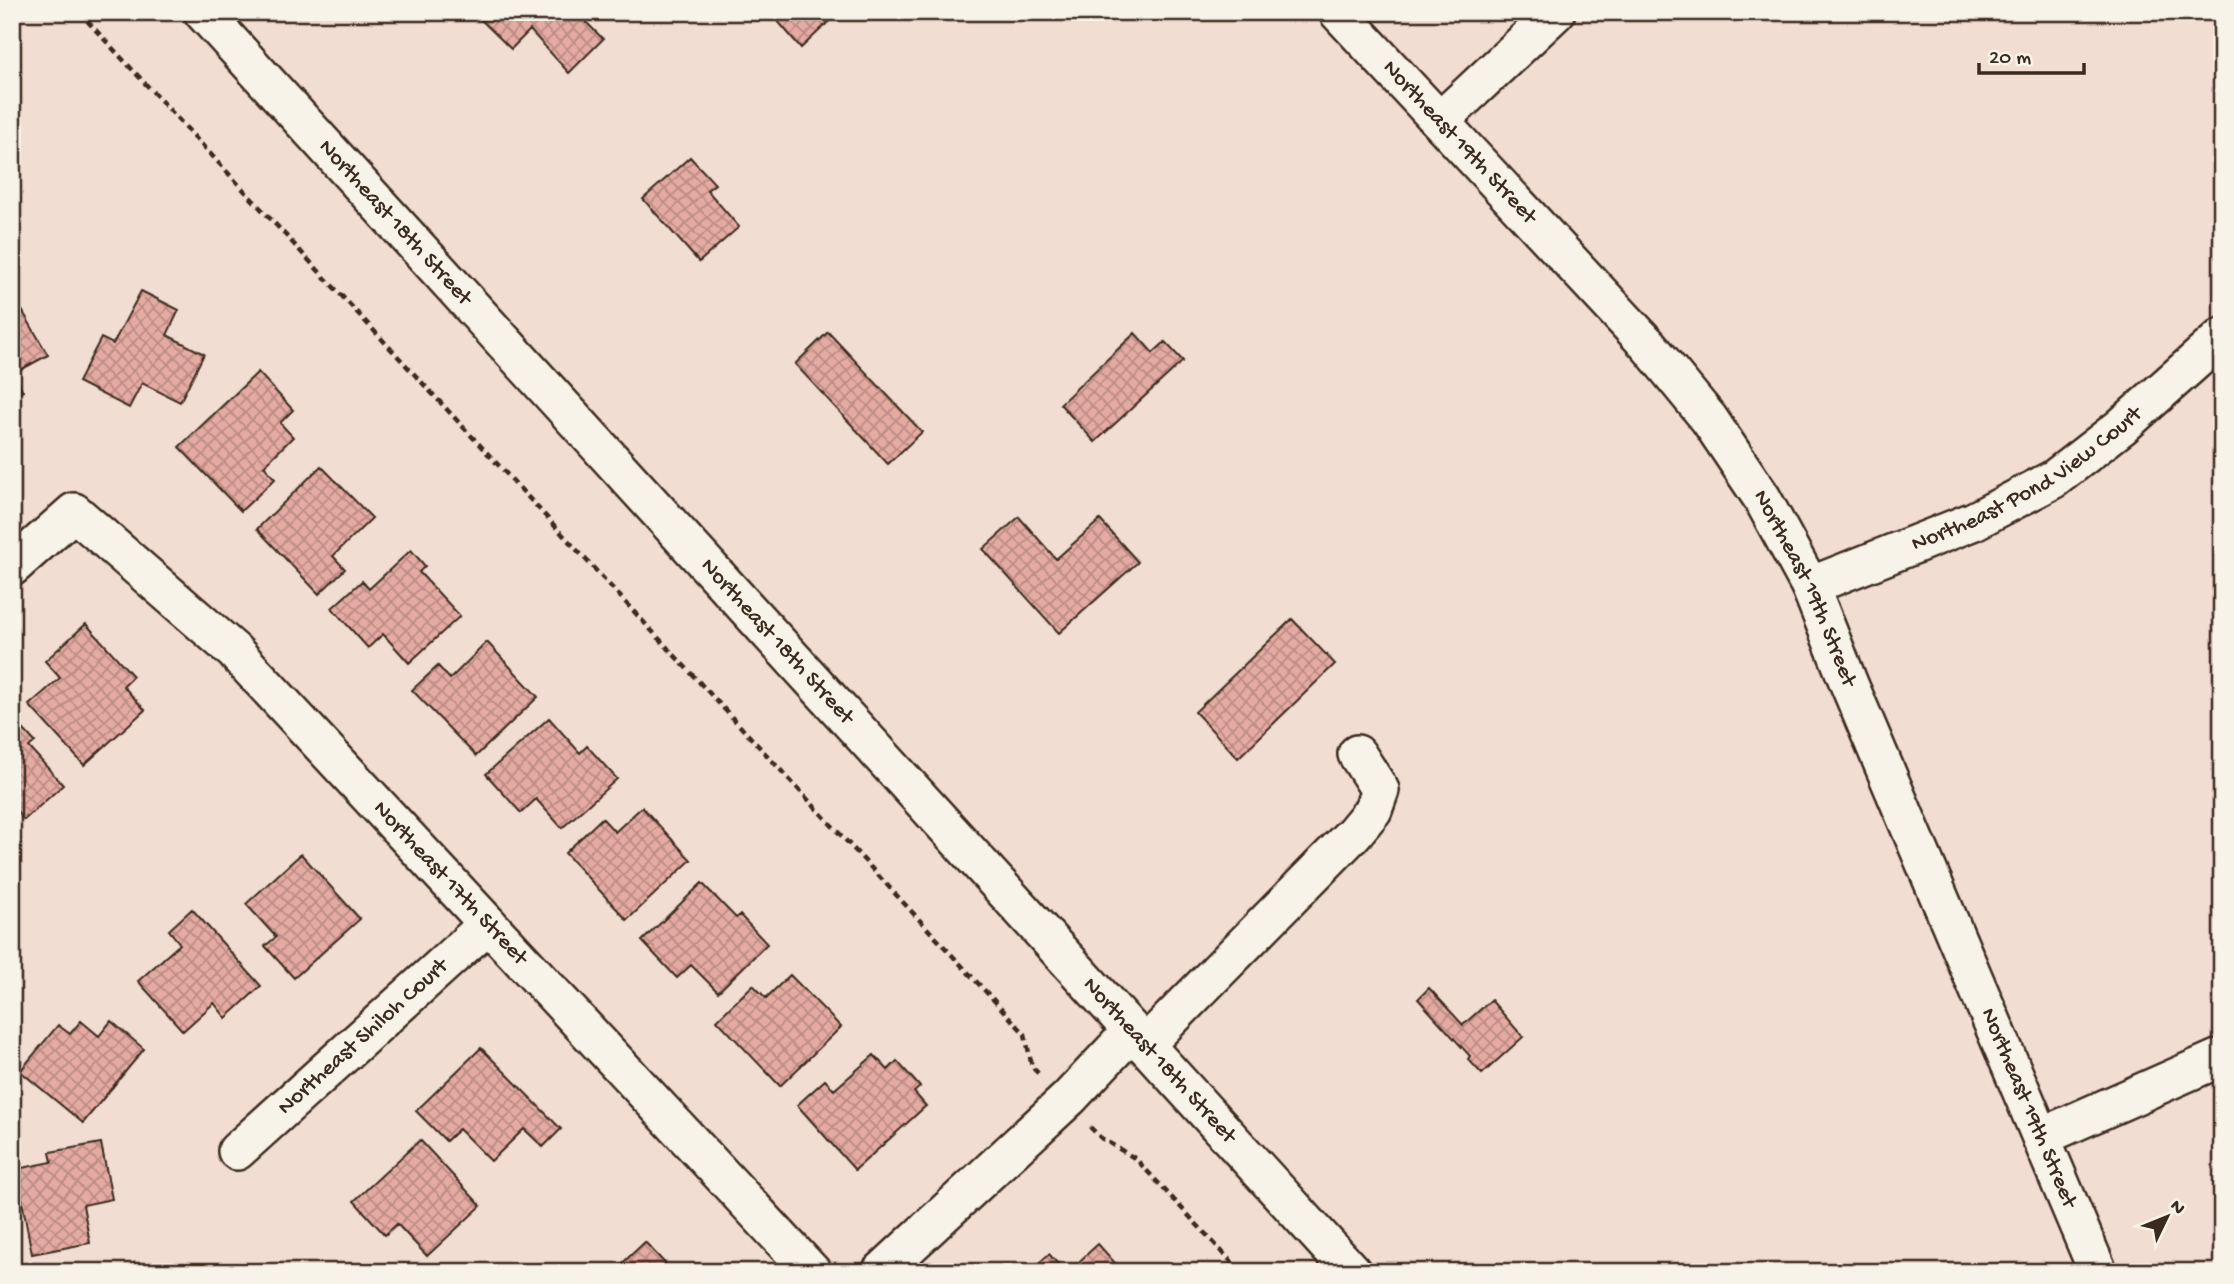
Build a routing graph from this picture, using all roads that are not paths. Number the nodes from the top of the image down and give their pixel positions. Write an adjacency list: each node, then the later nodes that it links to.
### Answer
1 (203, 12): 10 (street, Northeast 18th Street)
2 (1338, 12): 4 (street, Northeast 19th Street)
3 (1556, 12): 4 (street)
4 (1440, 121): 7 (street, Northeast 19th Street)
5 (2222, 337): 7 (street, Northeast Pond View Court)
6 (12, 567): 9 (street, Northeast 17th Street)
7 (1810, 586): 12 (street, Northeast 19th Street)
8 (1357, 754): 10 (street)
9 (488, 924): 13 (street, Northeast Shiloh Court); 14 (street, Northeast 17th Street)
10 (1138, 1038): 15 (street); 16 (street, Northeast 18th Street)
11 (2222, 1057): 12 (street)
12 (2041, 1137): 17 (street, Northeast 19th Street)
13 (237, 1151)
14 (811, 1272)
15 (881, 1272)
16 (1352, 1272)
17 (2098, 1272)

